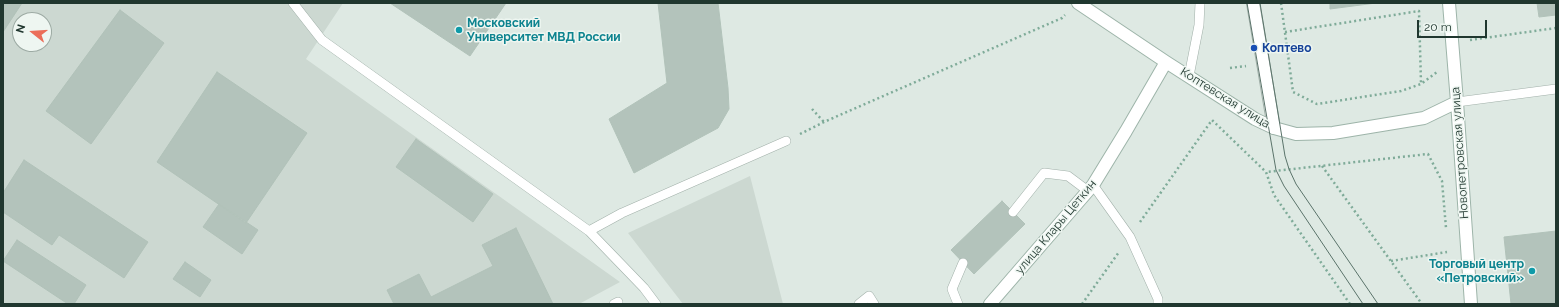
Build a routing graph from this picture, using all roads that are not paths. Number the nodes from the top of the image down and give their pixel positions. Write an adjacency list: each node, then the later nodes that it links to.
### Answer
1 (293, 3): 14 (lane)
2 (1078, 3): 6 (street, Коптевская улица)
3 (1200, 3): 7 (lane)
4 (1253, 3): 10 (street)
5 (1449, 3): 9 (street, Новопетровская улица)
6 (1166, 62): 7 (street, Коптевская улица); 12 (street, улица Клары Цеткин)
7 (1189, 76): 10 (street, Коптевская улица)
8 (1556, 89): 9 (lane)
9 (1457, 102): 10 (street, Коптевская улица); 22 (street, Новопетровская улица)
10 (1274, 128)
11 (786, 141): 14 (lane)
12 (1091, 188): 13 (lane); 20 (street, улица Клары Цеткин); 21 (lane)
13 (1013, 212)
14 (589, 231): 16 (lane)
15 (963, 263): 19 (lane)
16 (656, 304)
17 (859, 304): 18 (lane)
18 (874, 304)
19 (958, 304)
20 (990, 304)
21 (1158, 304)
22 (1471, 304)

